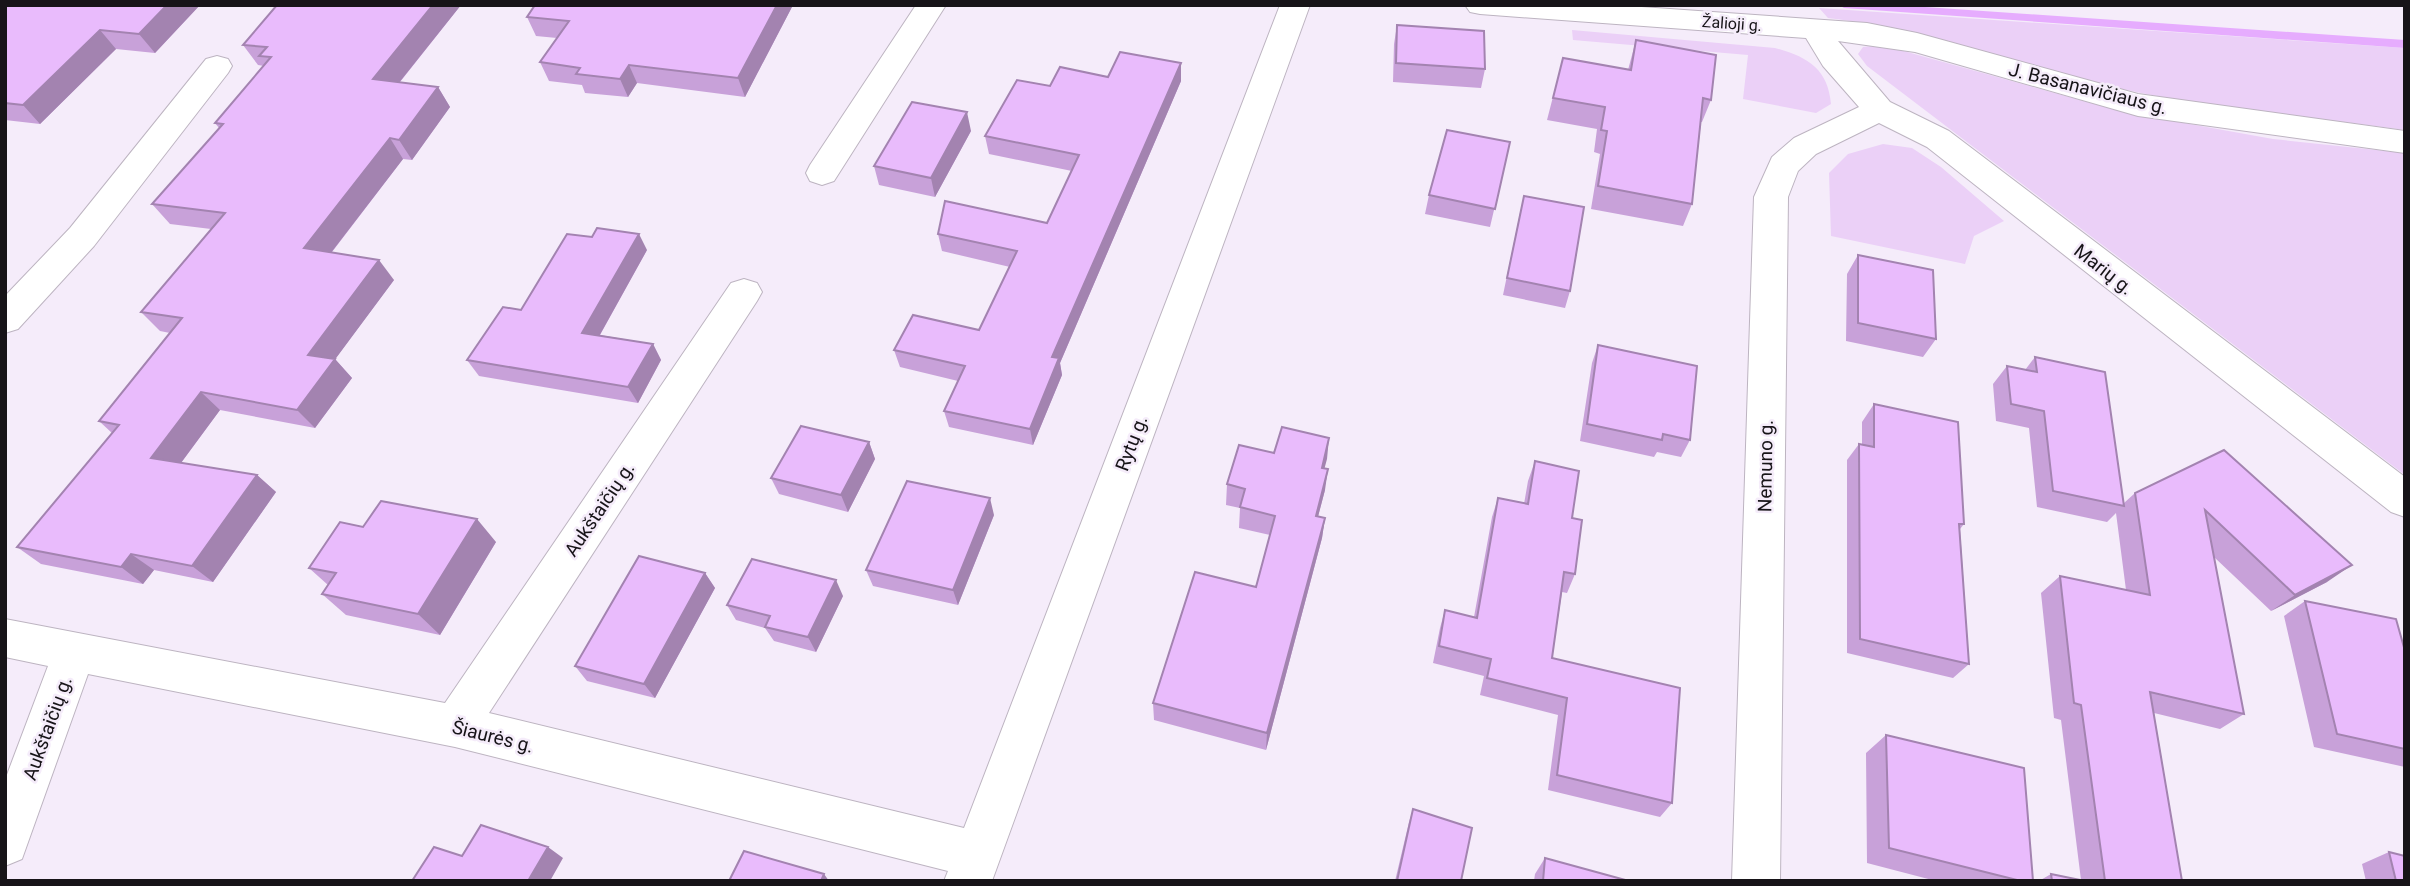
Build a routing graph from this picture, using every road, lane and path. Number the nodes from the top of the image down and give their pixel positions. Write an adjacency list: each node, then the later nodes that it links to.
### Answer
1 (931, 5): 8 (street)
2 (1295, 5): 16 (street, Rytų g.)
3 (1480, 5): 4 (street, Žalioji g.)
4 (1816, 29): 6 (street, Marių g.); 7 (street, J. Basanavičiaus g.)
5 (217, 66): 10 (street)
6 (1879, 110): 11 (street, Marių g.); 17 (street, Nemuno g.)
7 (2405, 142)
8 (822, 173)
9 (744, 292): 14 (street, Aukštaičių g.)
10 (5, 319)
11 (2405, 500)
12 (5, 638): 13 (street, Šiaurės g.)
13 (75, 651): 14 (street, Šiaurės g.); 15 (street, Aukštaičių g.)
14 (454, 726): 16 (street, Šiaurės g.)
15 (5, 843)
16 (972, 868)
17 (1756, 881)

